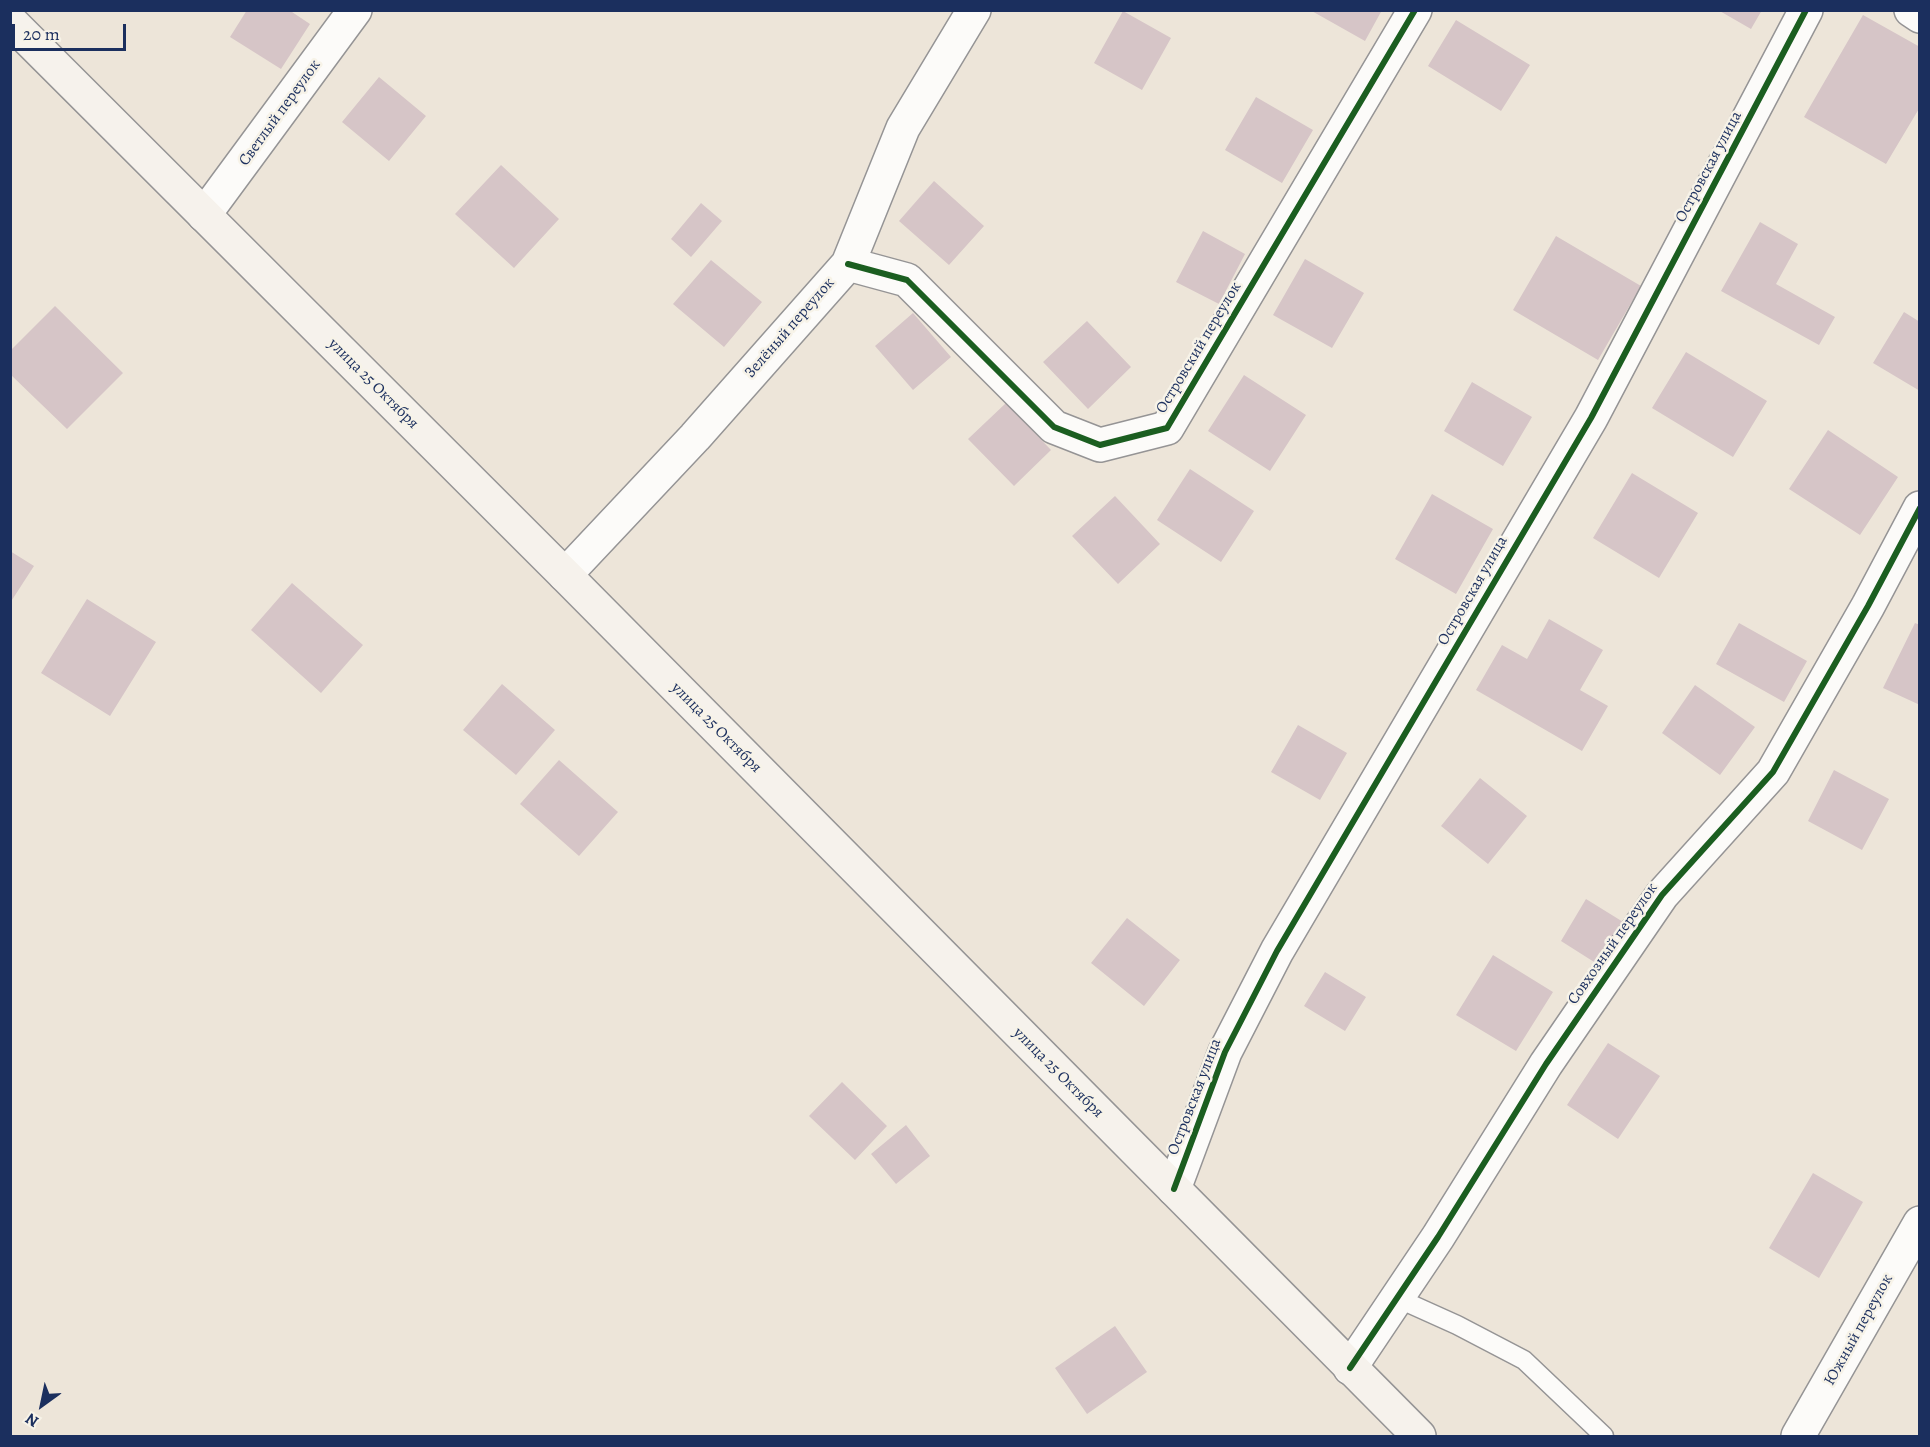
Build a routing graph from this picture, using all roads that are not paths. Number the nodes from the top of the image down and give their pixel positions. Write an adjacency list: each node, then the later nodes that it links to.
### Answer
1 (355, 10): 8 (street, Светлый переулок)
2 (974, 10): 9 (street, Зелёный переулок)
3 (1415, 10): 9 (street, Островский переулок)
4 (1806, 10): 12 (street, Островская улица)
5 (1911, 10): 6 (street)
6 (1920, 16)
7 (10, 21): 8 (main road, улица 25 Октября)
8 (204, 215): 11 (main road, улица 25 Октября)
9 (848, 264): 11 (street, Зелёный переулок)
10 (1920, 508): 14 (street, Совхозный переулок)
11 (565, 575): 12 (main road, улица 25 Октября)
12 (1174, 1189): 15 (main road, улица 25 Октября)
13 (1920, 1222): 18 (street, Южный переулок)
14 (1397, 1298): 15 (street, Совхозный переулок); 17 (lane)
15 (1350, 1368): 16 (main road, улица 25 Октября)
16 (1419, 1437)
17 (1604, 1437)
18 (1798, 1437)

